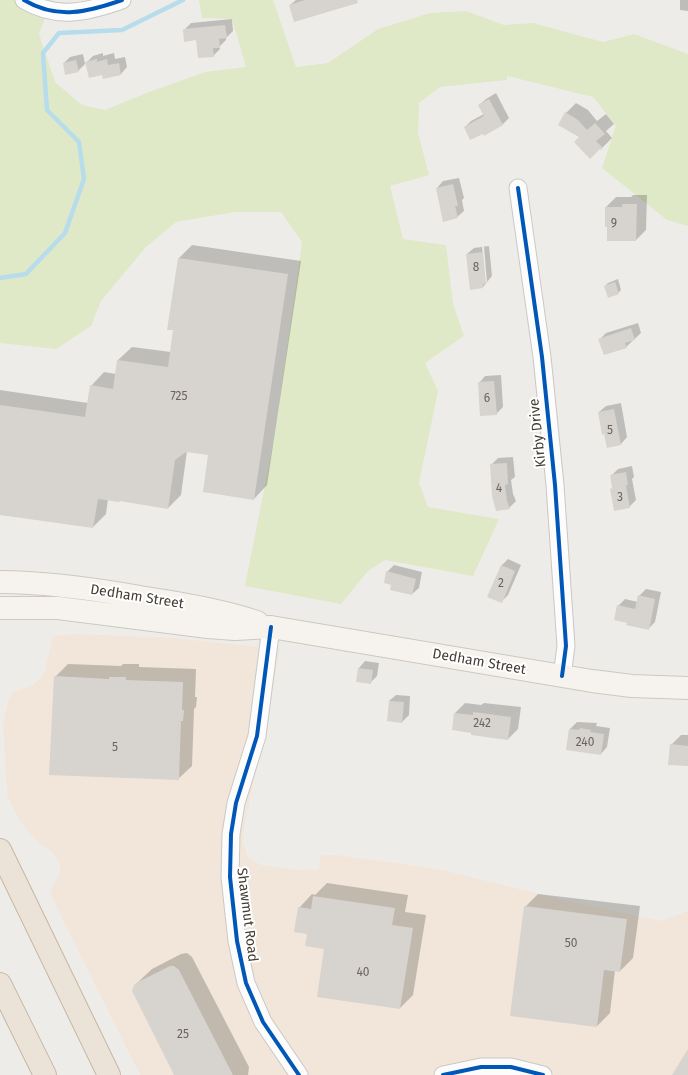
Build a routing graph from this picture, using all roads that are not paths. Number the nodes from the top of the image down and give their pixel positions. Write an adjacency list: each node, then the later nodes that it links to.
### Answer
1 (24, 0): 2 (street)
2 (122, 0)
3 (518, 188): 7 (street, Kirby Drive)
4 (0, 582): 6 (main road, Dedham Street)
5 (0, 608): 6 (main road, Dedham Street)
6 (271, 628): 7 (main road, Dedham Street); 13 (street, Shawmut Road)
7 (562, 676): 8 (main road, Dedham Street)
8 (688, 688)
9 (0, 850): 12 (highway)
10 (0, 984): 11 (highway)
11 (46, 1075)
12 (109, 1075)
13 (299, 1075)
14 (443, 1075): 15 (street)
15 (543, 1075)

